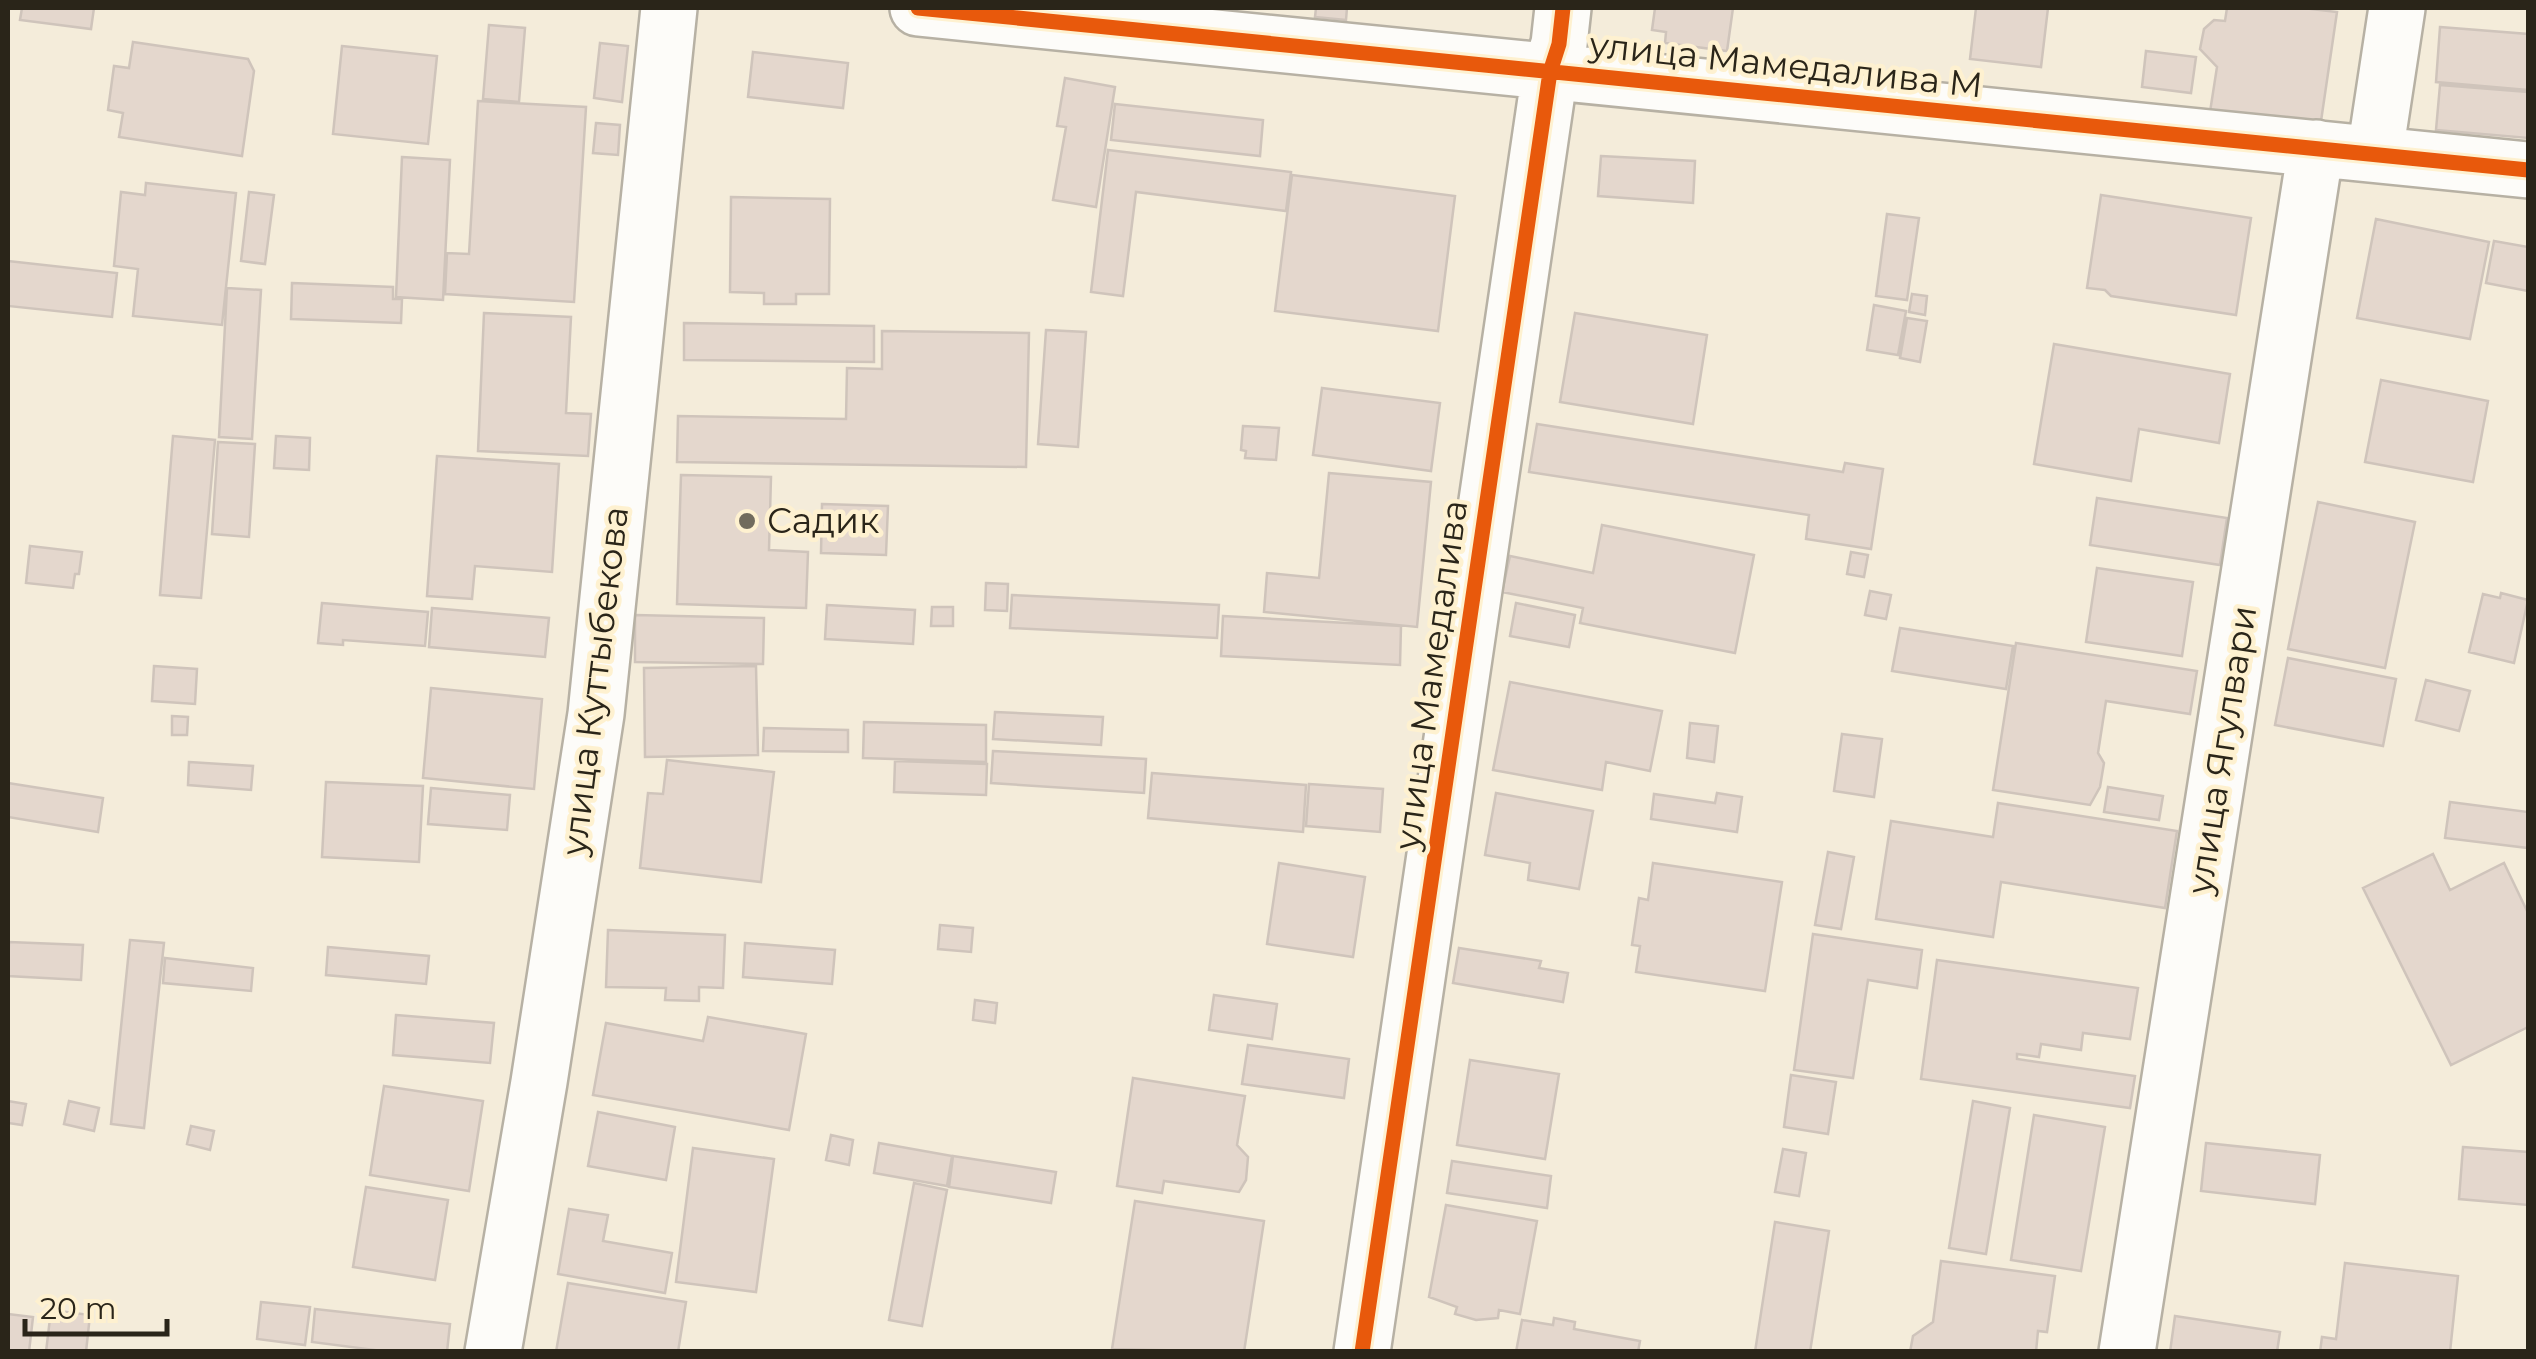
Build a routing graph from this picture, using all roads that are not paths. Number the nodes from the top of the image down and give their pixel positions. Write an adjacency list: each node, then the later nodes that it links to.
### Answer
1 (668, 8): 9 (street, улица Куттыбекова)
2 (918, 8): 5 (street, улица Мамедалива М)
3 (1563, 8): 5 (street, улица Мамедалива)
4 (2397, 8): 7 (street)
5 (1550, 72): 6 (street, улица Мамедалива М); 10 (street, улица Мамедалива)
6 (2316, 148): 7 (street, улица Мамедалива М); 11 (street, улица Ягулвари)
7 (2375, 153): 8 (street, улица Мамедалива М)
8 (2528, 170)
9 (493, 1352)
10 (1362, 1352)
11 (2127, 1352)

